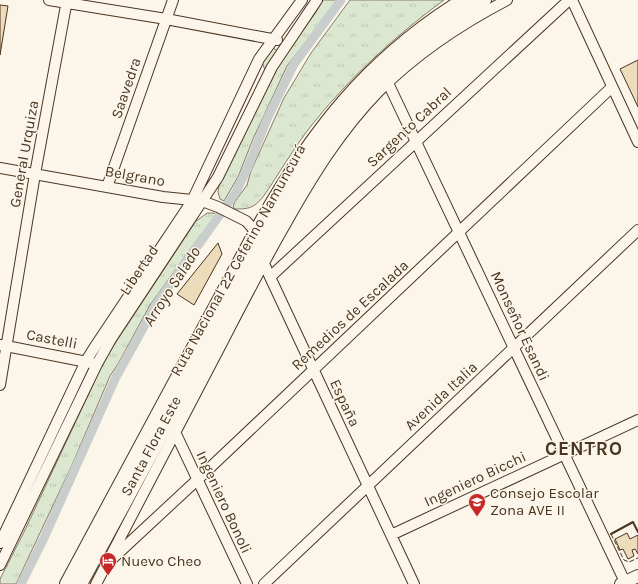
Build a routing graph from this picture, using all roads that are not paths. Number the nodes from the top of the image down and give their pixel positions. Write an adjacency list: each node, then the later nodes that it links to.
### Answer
1 (49, 0): 9 (street)
2 (173, 0): 10 (street, Saavedra)
3 (302, 0): 11 (street, Libertad)
4 (317, 0): 12 (street, Libertad)
5 (464, 0): 22 (highway, Ruta Nacional 22 Ceferino Namuncurá)
6 (484, 0): 24 (highway, Ruta Nacional 22 Ceferino Namuncurá)
7 (507, 0): 13 (street, Santa Flora Este)
8 (570, 0): 14 (street); 15 (street, Sargento Cabral)
9 (66, 1): 10 (street); 18 (street, General Urquiza)
10 (166, 19): 11 (street); 19 (street, Saavedra)
11 (273, 39): 12 (street); 20 (street, Libertad)
12 (287, 43): 20 (street, Libertad)
13 (388, 83): 15 (street, Monseñor Esandi); 25 (street, Santa Flora Este)
14 (612, 87): 16 (street); 23 (street, Remedios de Escalada)
15 (416, 142): 23 (street, Monseñor Esandi); 26 (street, Sargento Cabral)
16 (638, 142)
17 (0, 168): 18 (street, Belgrano)
18 (35, 174): 19 (street, Belgrano); 27 (street, General Urquiza)
19 (107, 187): 20 (street, Belgrano)
20 (197, 201): 22 (street, Belgrano); 29 (street, Libertad); 30 (street, Libertad)
21 (638, 230): 28 (street, Avenida Italia)
22 (256, 232): 24 (street, España); 45 (highway, Ruta Nacional 22 Ceferino Namuncurá)
23 (459, 233): 28 (street, Monseñor Esandi); 31 (street, Remedios de Escalada)
24 (261, 249): 25 (street, España); 46 (highway, Ruta Nacional 22 Ceferino Namuncurá)
25 (263, 263): 26 (street, España); 34 (street, Santa Flora Este)
26 (270, 277): 31 (street, España)
27 (3, 346): 29 (street, Castelli); 32 (street, General Urquiza)
28 (514, 348): 35 (street, Monseñor Esandi); 37 (street, Avenida Italia)
29 (86, 361): 30 (street, Castelli); 38 (street, Libertad)
30 (97, 364): 38 (street, Libertad)
31 (314, 370): 36 (street, Remedios de Escalada); 37 (street, España)
32 (0, 385)
33 (638, 420): 35 (street, Ingeniero Bicchi)
34 (175, 432): 36 (street, Ingeniero Bonoli); 41 (street, Santa Flora Este)
35 (564, 454): 39 (street, Ingeniero Bicchi); 44 (street, Monseñor Esandi)
36 (197, 480): 41 (street, Remedios de Escalada); 48 (street, Ingeniero Bonoli)
37 (368, 486): 39 (street, España); 49 (street, Avenida Italia)
38 (10, 522): 40 (street, Libertad); 42 (street, Libertad)
39 (391, 535): 50 (street, España)
40 (0, 543)
41 (107, 563): 47 (street, Santa Flora Este)
42 (0, 565)
43 (638, 576): 44 (main road)
44 (623, 583)
45 (67, 584)
46 (80, 584)
47 (96, 584)
48 (247, 584)
49 (264, 584)
50 (414, 584)

